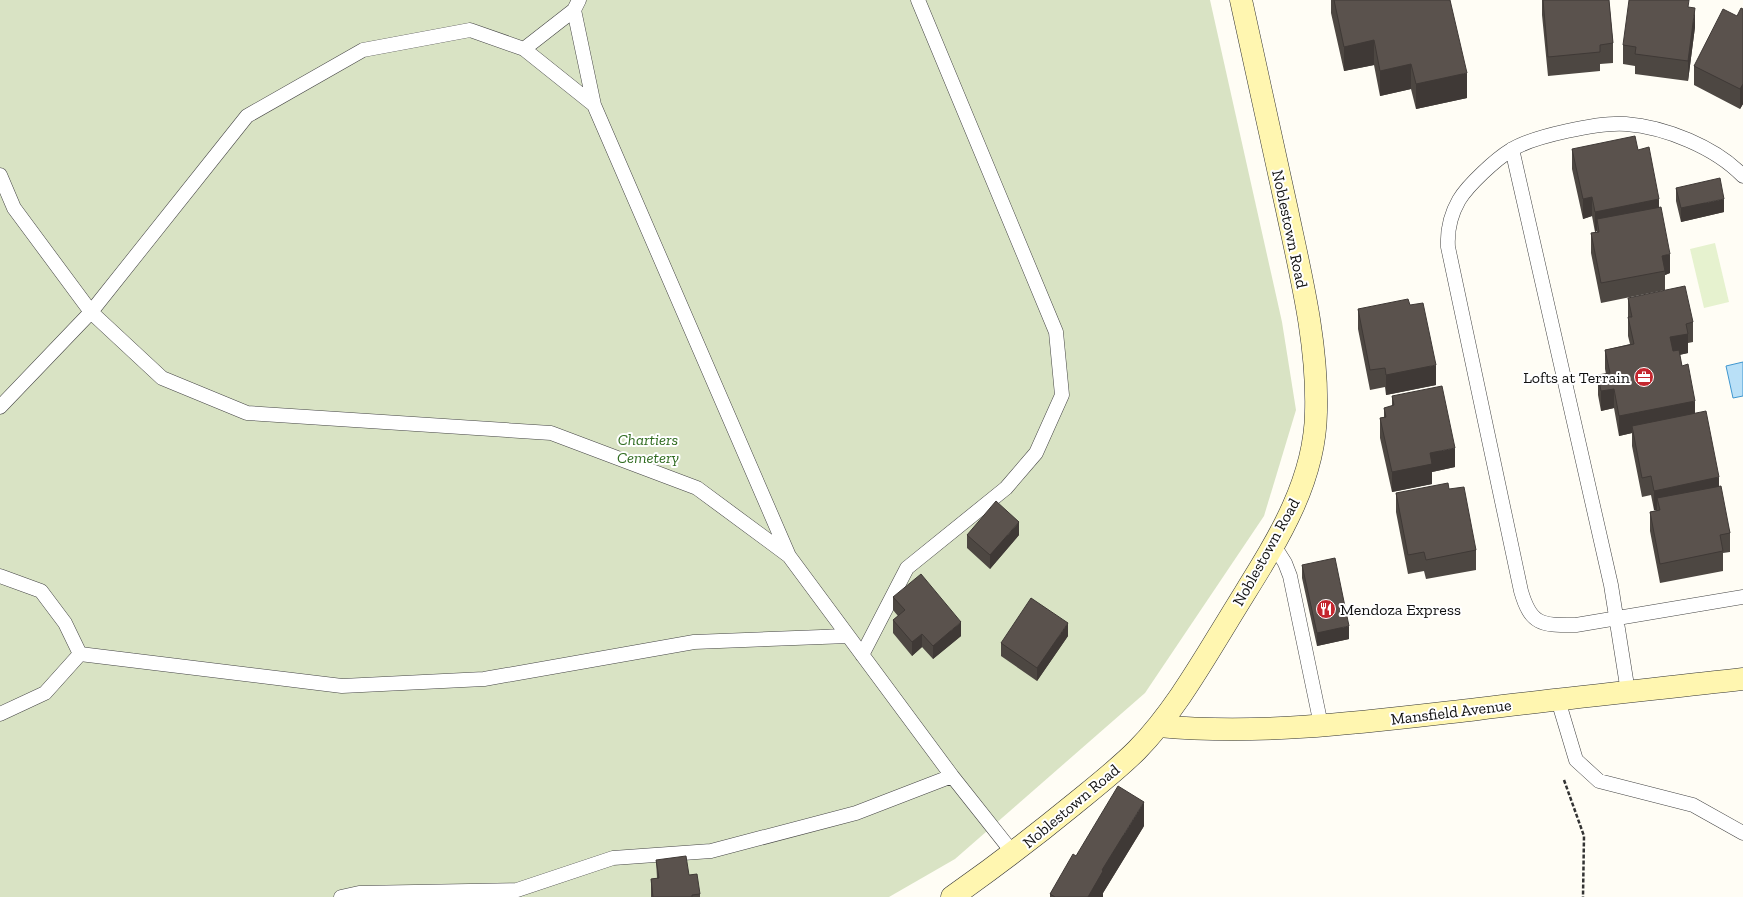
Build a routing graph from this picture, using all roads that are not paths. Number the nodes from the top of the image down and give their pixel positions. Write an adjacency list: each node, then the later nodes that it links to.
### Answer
1 (918, 0): 18 (lane)
2 (1241, 0): 11 (main road, Noblestown Road)
3 (577, 5): 4 (lane); 5 (lane)
4 (524, 49): 5 (lane); 9 (lane)
5 (594, 105): 12 (lane)
6 (1512, 149): 7 (lane); 15 (lane); 15 (lane)
7 (1743, 176)
8 (2, 183): 9 (lane)
9 (90, 312): 10 (lane); 12 (lane)
10 (0, 407)
11 (1273, 544): 23 (lane); 24 (main road, Noblestown Road)
12 (789, 556): 16 (lane)
13 (0, 576): 17 (lane)
14 (1743, 597): 15 (lane)
15 (1616, 618): 20 (lane)
16 (848, 636): 17 (lane); 18 (lane)
17 (80, 654): 22 (lane)
18 (862, 655): 25 (lane)
19 (1743, 679): 20 (main road, Mansfield Avenue)
20 (1628, 692): 21 (main road, Mansfield Avenue)
21 (1558, 700): 23 (main road, Mansfield Avenue); 26 (lane)
22 (0, 714)
23 (1321, 725): 24 (main road, Mansfield Avenue)
24 (1159, 726): 27 (main road, Noblestown Road)
25 (952, 776): 27 (lane); 28 (lane)
26 (1743, 833)
27 (1013, 853): 29 (main road, Noblestown Road)
28 (341, 897)
29 (952, 897)

